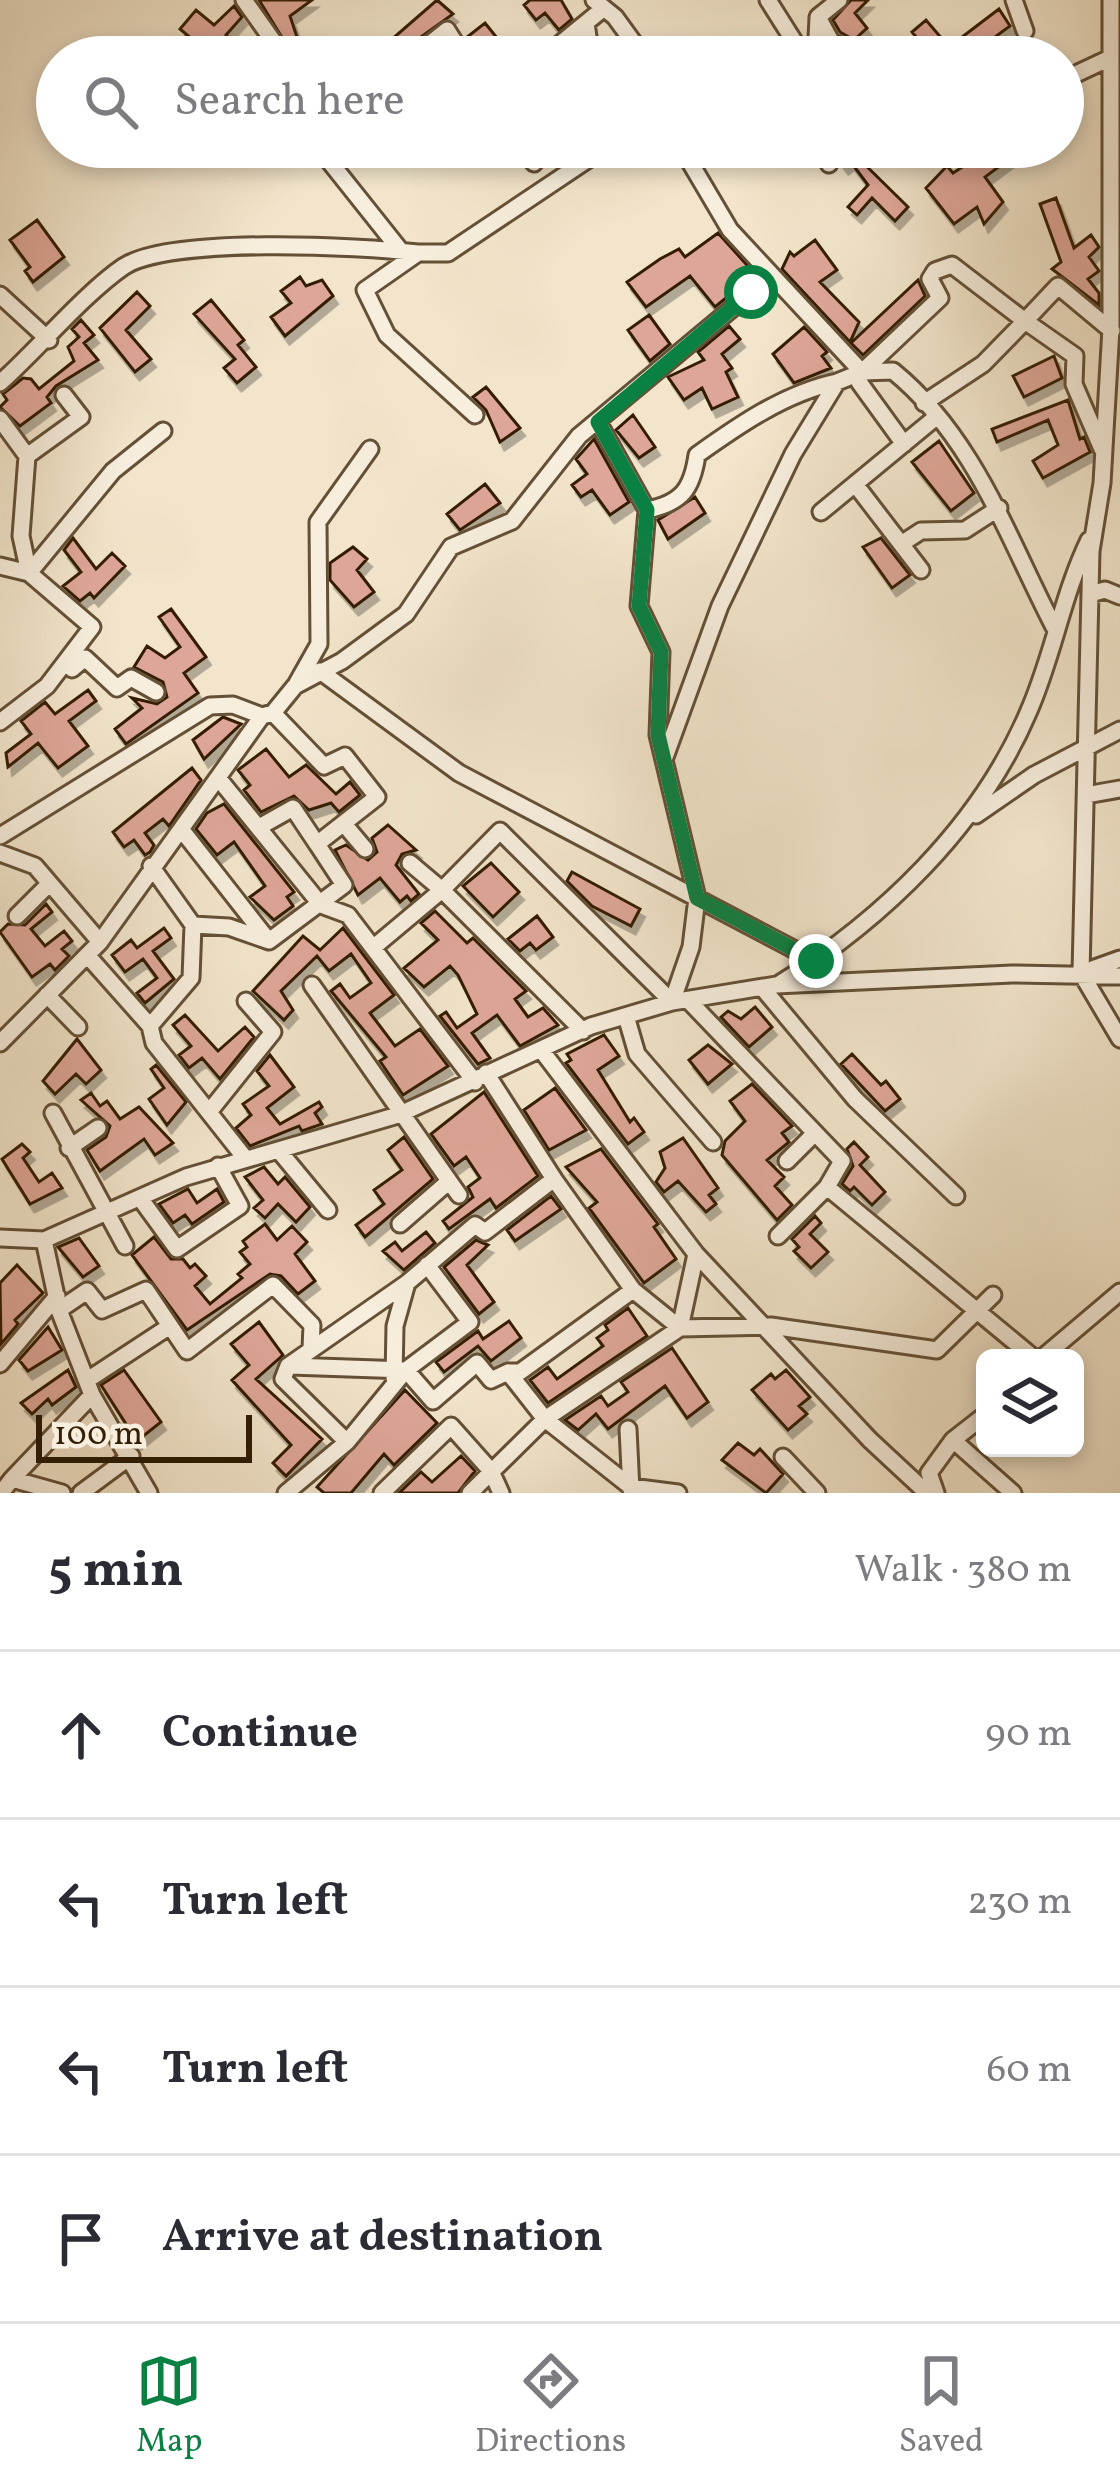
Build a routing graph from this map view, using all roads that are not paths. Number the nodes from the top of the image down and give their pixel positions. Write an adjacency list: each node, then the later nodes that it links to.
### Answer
1 (244, 0): 10 (street)
2 (768, 0): 14 (street)
3 (839, 0): 7 (street)
4 (1014, 0): 9 (street)
5 (599, 4): 8 (street); 13 (street)
6 (1114, 5): 17 (street)
7 (818, 17): 15 (street); 16 (street)
8 (586, 23): 11 (street); 12 (street)
9 (1024, 32)
10 (270, 36)
11 (570, 36)
12 (588, 36)
13 (626, 36)
14 (791, 36)
15 (817, 36)
16 (828, 36)
17 (1114, 70): 18 (street); 27 (street)
18 (1084, 76)
19 (335, 168): 22 (street)
20 (575, 168): 23 (street)
21 (692, 168): 24 (street)
22 (400, 250): 23 (street); 28 (street)
23 (418, 253): 35 (street)
24 (771, 276): 30 (street); 38 (street)
25 (0, 295): 28 (street)
26 (1025, 321): 27 (street); 30 (street); 34 (street); 42 (street)
27 (1111, 328): 29 (street); 42 (street)
28 (49, 340): 31 (street)
29 (1120, 350)
30 (862, 372): 32 (street); 34 (street); 40 (street)
31 (0, 382)
32 (837, 382): 46 (street); 64 (street)
33 (64, 395): 43 (street)
34 (924, 403): 36 (street)
35 (475, 415)
36 (934, 418): 40 (street); 45 (street)
37 (0, 419): 43 (street)
38 (598, 422): 46 (street); 56 (street)
39 (163, 431): 52 (street)
40 (904, 444): 44 (street)
41 (370, 449): 57 (street)
42 (1104, 452): 48 (street)
43 (27, 456): 52 (street)
44 (855, 484): 47 (street); 49 (street)
45 (999, 508): 49 (street); 55 (street)
46 (647, 510): 64 (street)
47 (821, 512)
48 (1095, 530): 53 (street); 55 (street)
49 (901, 544): 51 (street)
50 (0, 566): 52 (street)
51 (920, 570)
52 (29, 573): 59 (street)
53 (1090, 594): 54 (street); 63 (street)
54 (1120, 596)
55 (1054, 627): 68 (street)
56 (320, 671): 57 (street); 80 (street)
57 (296, 686): 60 (street)
58 (156, 692): 59 (street)
59 (38, 695): 61 (street)
60 (268, 714): 65 (street); 69 (street); 72 (street)
61 (0, 722)
62 (1120, 730): 63 (street)
63 (1087, 751): 67 (street); 68 (street)
64 (663, 763): 80 (street)
65 (219, 778): 70 (street); 71 (street)
66 (1120, 789): 67 (street)
67 (1086, 795): 89 (street)
68 (969, 820): 88 (street)
69 (344, 824): 73 (street); 74 (street)
70 (261, 826): 73 (street); 81 (street)
71 (182, 829): 77 (street); 84 (street)
72 (0, 836)
73 (317, 844): 81 (street)
74 (365, 849)
75 (0, 854): 78 (street)
76 (410, 863): 79 (street)
77 (151, 866): 83 (street); 86 (street)
78 (47, 886): 82 (street); 86 (street)
79 (442, 890): 85 (street); 95 (street); 99 (street)
80 (697, 898): 88 (street); 95 (street)
81 (321, 905): 84 (street); 85 (street)
82 (17, 916)
83 (193, 925): 84 (street); 97 (street)
84 (268, 941)
85 (374, 947): 103 (street)
86 (94, 948): 93 (street); 97 (street)
87 (1120, 959): 89 (street)
88 (816, 961): 92 (street)
89 (1081, 973): 90 (street); 92 (street); 100 (street)
90 (1120, 976)
91 (312, 985): 106 (street)
92 (770, 988): 95 (street); 117 (street)
93 (47, 995): 98 (street); 101 (street)
94 (246, 1000): 104 (street)
95 (680, 1001): 96 (street); 108 (street)
96 (626, 1016): 99 (street); 109 (street)
97 (150, 1026): 104 (street)
98 (78, 1027)
99 (583, 1031): 102 (street)
100 (1120, 1039)
101 (0, 1043)
102 (542, 1051): 103 (street); 126 (street)
103 (480, 1077): 106 (street); 115 (street)
104 (208, 1112): 112 (street)
105 (53, 1113): 110 (street)
106 (398, 1114): 111 (street); 121 (street)
107 (98, 1128): 110 (street)
108 (815, 1132): 113 (street); 116 (street)
109 (713, 1142)
110 (69, 1148): 120 (street)
111 (280, 1152): 112 (street); 119 (street)
112 (245, 1158): 114 (street)
113 (787, 1161)
114 (218, 1166): 118 (street); 118 (street)
115 (554, 1179): 127 (street); 129 (street)
116 (827, 1187): 122 (street); 133 (street)
117 (956, 1196)
118 (140, 1198): 120 (street)
119 (328, 1210)
120 (104, 1216): 124 (street); 125 (street)
121 (400, 1224)
122 (778, 1235)
123 (0, 1238): 124 (street)
124 (44, 1240): 132 (street)
125 (124, 1246)
126 (696, 1254): 135 (street); 136 (street)
127 (428, 1265): 128 (street); 143 (street)
128 (407, 1283): 137 (street); 143 (street)
129 (633, 1290): 136 (street); 142 (street)
130 (1120, 1292): 139 (street)
131 (993, 1295): 133 (street)
132 (58, 1303): 134 (street); 140 (street); 144 (street)
133 (977, 1311): 135 (street); 138 (street)
134 (170, 1326): 137 (street); 144 (street)
135 (766, 1326): 136 (street); 165 (street)
136 (680, 1328): 145 (street)
137 (310, 1348): 141 (street)
138 (1026, 1349)
139 (1049, 1349)
140 (0, 1364)
141 (288, 1366): 143 (street); 149 (street)
142 (508, 1372): 143 (street); 145 (street)
143 (398, 1376): 149 (street)
144 (90, 1387): 150 (street); 153 (street)
145 (544, 1419): 152 (street); 155 (street)
146 (976, 1422): 148 (street)
147 (628, 1429): 155 (street)
148 (953, 1440): 165 (street); 166 (street)
149 (346, 1442): 154 (street)
150 (131, 1456): 157 (street); 158 (street)
151 (783, 1457): 164 (street)
152 (491, 1472): 160 (street); 161 (street); 162 (street)
153 (6, 1486): 156 (street)
154 (304, 1486): 159 (street)
155 (631, 1490): 163 (street)
156 (62, 1493)
157 (81, 1493)
158 (149, 1493)
159 (286, 1493)
160 (382, 1493)
161 (470, 1493)
162 (501, 1493)
163 (678, 1493)
164 (817, 1493)
165 (931, 1493)
166 (1012, 1493)

